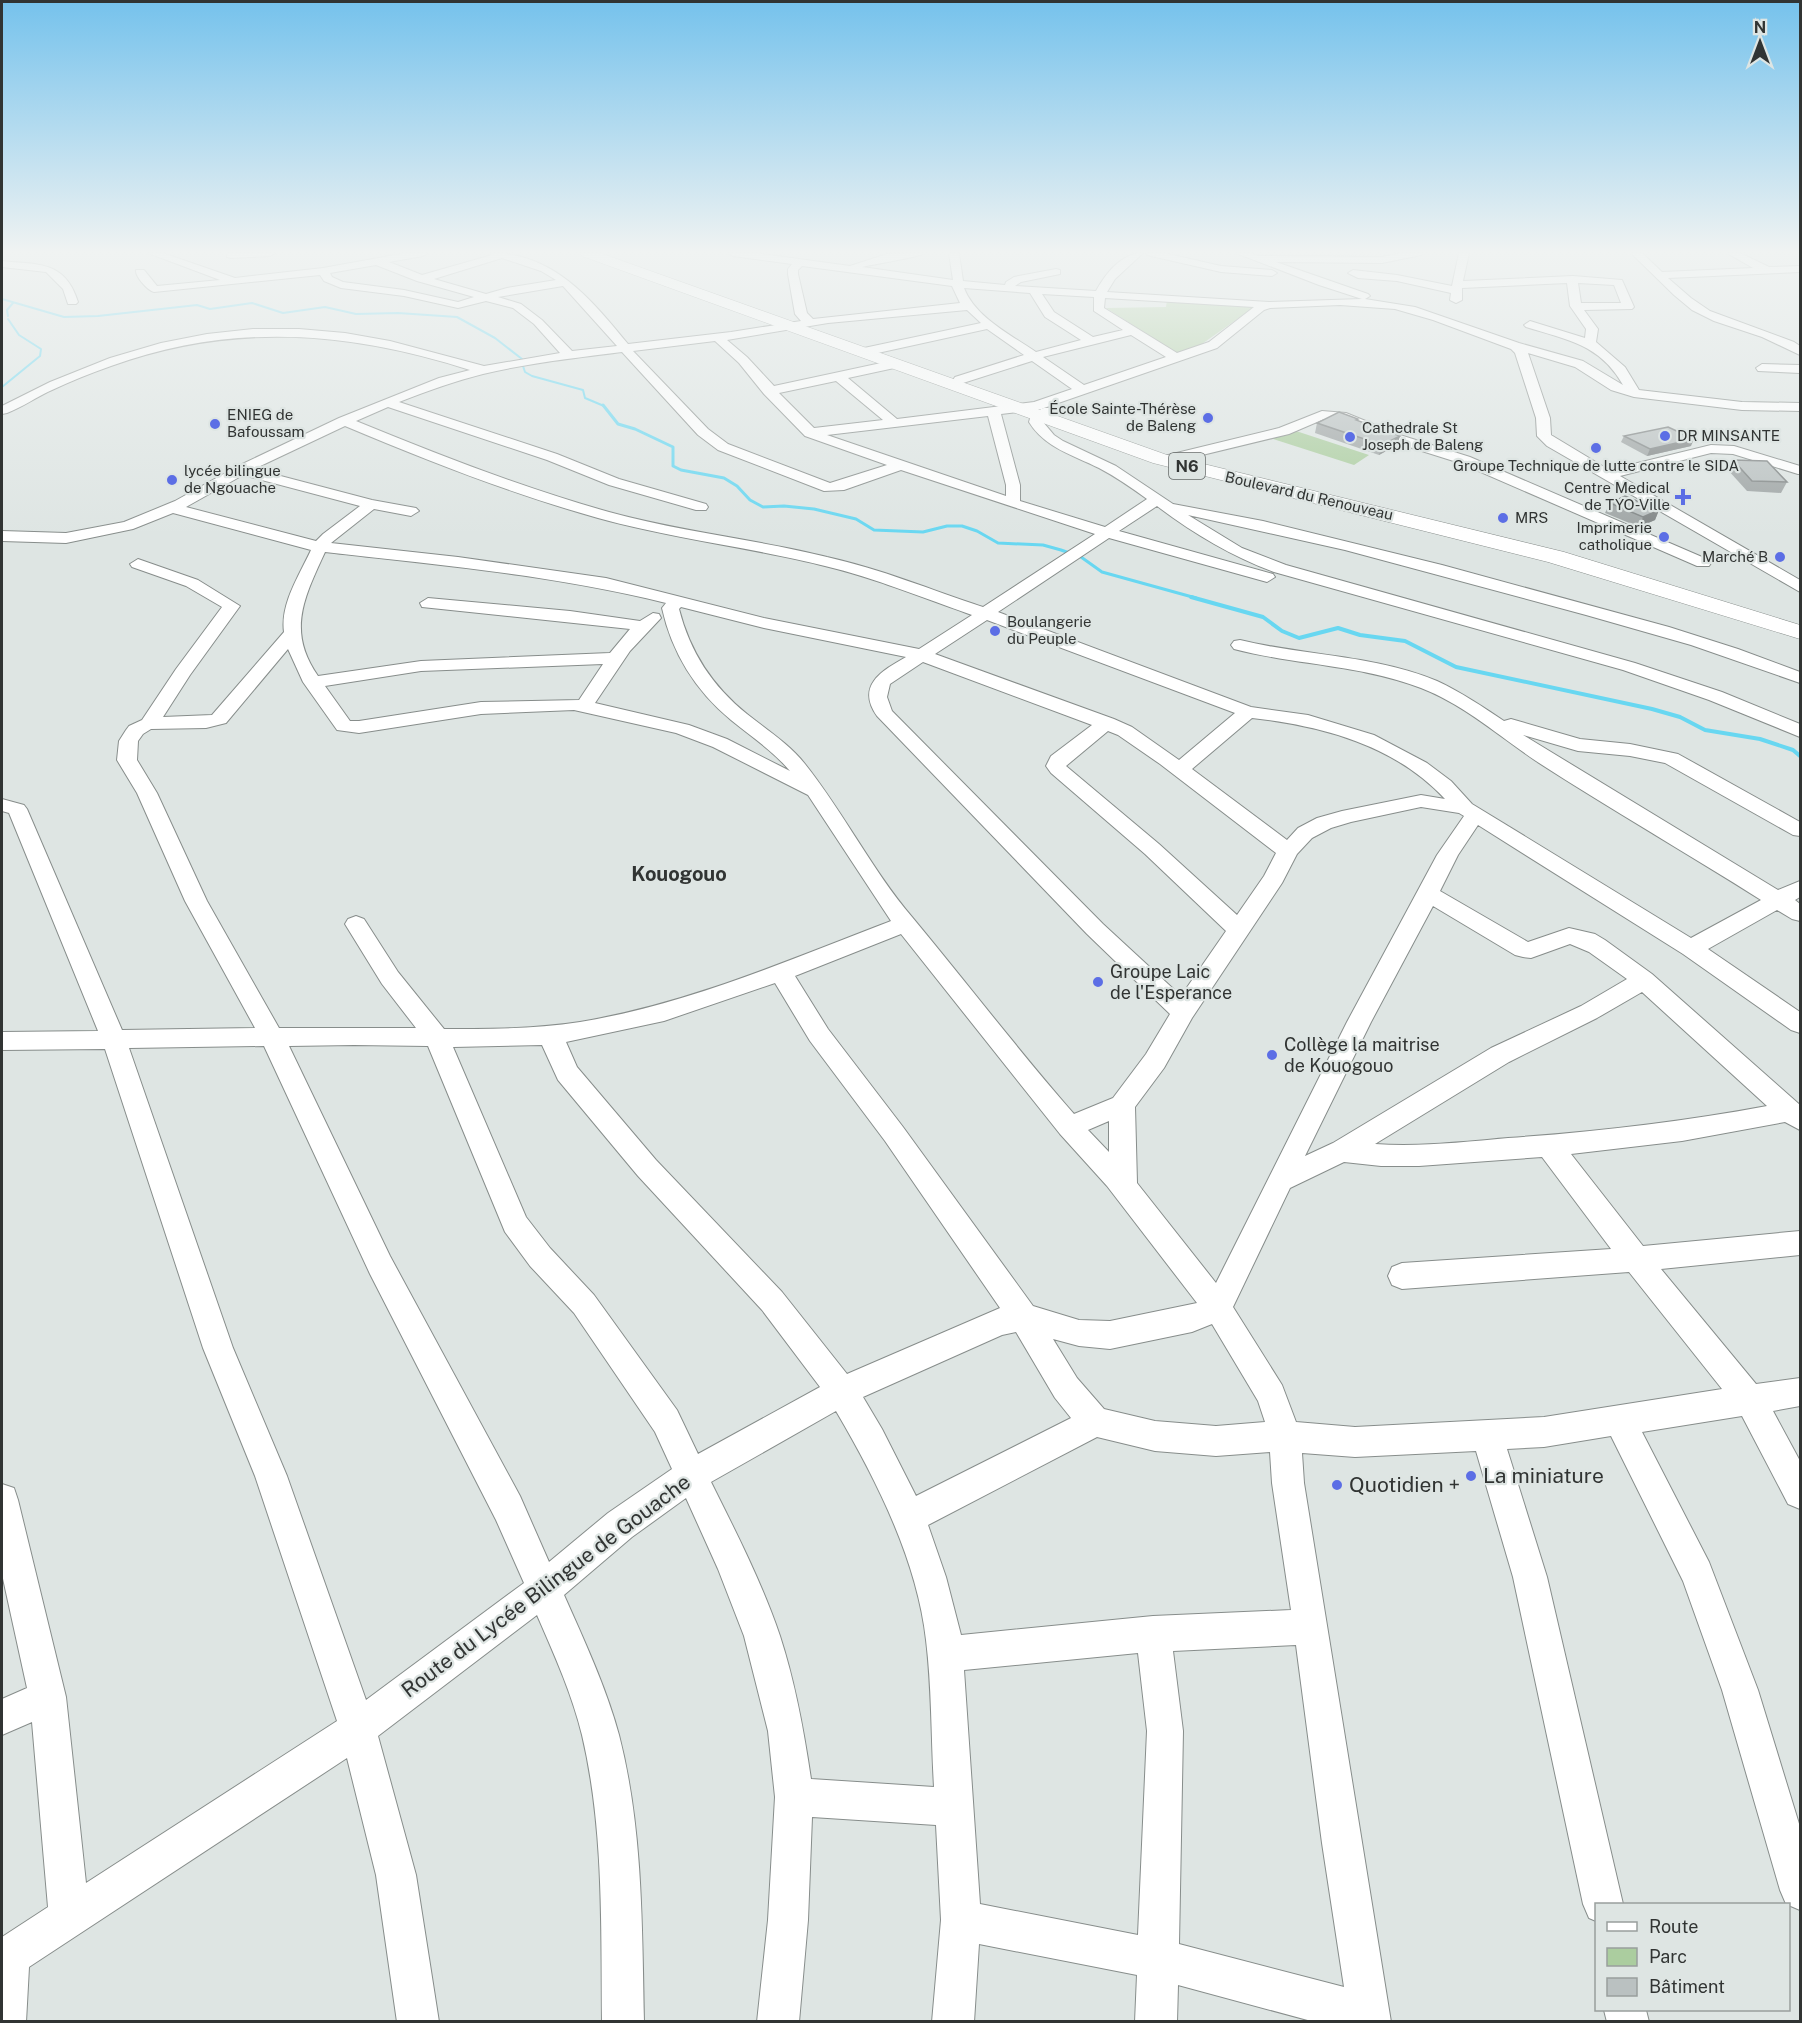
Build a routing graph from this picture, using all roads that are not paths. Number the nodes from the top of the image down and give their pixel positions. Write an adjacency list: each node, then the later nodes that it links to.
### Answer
1 (156, 347): 33 (street)
2 (404, 347): 25 (street)
3 (562, 347): 18 (street)
4 (629, 347): 16 (street)
5 (729, 347): 29 (street)
6 (859, 347): 17 (highway, Boulevard du Renouveau / N6)
7 (883, 347): 17 (street)
8 (1022, 347): 19 (street)
9 (1067, 347): 19 (street)
10 (1159, 347): 20 (street)
11 (1207, 347): 20 (street)
12 (1516, 347): 43 (street)
13 (1520, 347): 21 (street)
14 (1584, 347): 21 (street)
15 (1596, 347): 30 (street)
16 (623, 348): 18 (street); 40 (street)
17 (868, 351): 22 (highway, Boulevard du Renouveau / N6); 27 (highway, Boulevard du Renouveau / N6)
18 (569, 355): 25 (street)
19 (1034, 356): 27 (street); 28 (street)
20 (1177, 359): 28 (street)
21 (1573, 362): 30 (street)
22 (895, 363): 26 (street); 35 (highway, Boulevard du Renouveau / N6)
23 (1762, 368): 24 (street)
24 (1800, 369)
25 (483, 370): 31 (street)
26 (839, 377): 29 (street); 37 (street)
27 (959, 380): 35 (highway, Boulevard du Renouveau / N6)
28 (1082, 390): 35 (street)
29 (769, 391): 38 (street)
30 (1634, 393): 32 (street)
31 (387, 402): 36 (street); 47 (street)
32 (1800, 407)
33 (2, 410)
34 (993, 410): 35 (street); 37 (street); 44 (street)
35 (1035, 410): 39 (highway, Boulevard du Renouveau / N6); 45 (street)
36 (344, 421): 41 (street); 59 (street)
37 (894, 423): 38 (street)
38 (810, 433): 40 (street)
39 (1171, 458): 53 (street); 61 (highway, Boulevard du Renouveau / N6)
40 (900, 465): 44 (street)
41 (241, 470): 46 (street); 48 (street)
42 (1798, 471): 43 (street)
43 (1608, 475): 55 (street)
44 (1013, 502): 50 (street)
45 (1164, 503): 50 (street); 56 (street); 66 (street)
46 (371, 504): 49 (street); 52 (street)
47 (701, 507)
48 (173, 508): 51 (street); 52 (street)
49 (411, 511)
50 (1105, 533): 56 (street); 59 (street)
51 (2, 536)
52 (320, 547): 58 (street); 62 (street)
53 (1703, 563)
54 (138, 564): 71 (street)
55 (1800, 587)
56 (1356, 591): 73 (street)
57 (428, 603): 60 (street)
58 (673, 606): 60 (street); 64 (street); 75 (street)
59 (984, 613): 64 (street); 69 (street)
60 (642, 626): 65 (street)
61 (1798, 627)
62 (293, 632): 67 (street); 71 (street)
63 (1240, 645): 70 (street)
64 (922, 655): 72 (street); 90 (street)
65 (615, 658): 67 (street); 68 (street)
66 (1800, 678)
67 (312, 682): 68 (street)
68 (585, 705): 75 (street)
69 (1248, 712): 74 (street); 77 (street)
70 (1487, 718): 78 (street); 82 (street)
71 (150, 722): 94 (street)
72 (1107, 723): 74 (street); 86 (street)
73 (1797, 725)
74 (1180, 769): 79 (street)
75 (818, 794): 85 (street)
76 (2, 805): 95 (street)
77 (1471, 812): 79 (street); 81 (street); 87 (street)
78 (1800, 830)
79 (1288, 851): 86 (street)
80 (1800, 888): 82 (street)
81 (1428, 894): 89 (street); 102 (street)
82 (1778, 900): 83 (street); 87 (street)
83 (1800, 914)
84 (356, 924): 93 (street)
85 (906, 924): 88 (street); 99 (street)
86 (1239, 930): 90 (street)
87 (1691, 948): 91 (street)
88 (780, 972): 92 (street); 108 (street)
89 (1644, 980): 98 (street); 101 (street)
90 (1184, 1012): 97 (street)
91 (1800, 1024)
92 (552, 1034): 93 (street); 109 (street)
93 (436, 1036): 94 (street); 116 (street)
94 (272, 1037): 95 (street); 120 (street)
95 (114, 1040): 96 (street); 126 (street)
96 (2, 1041)
97 (1122, 1105): 99 (street); 103 (street)
98 (1796, 1115): 100 (street)
99 (1069, 1127): 103 (street)
100 (1549, 1146): 101 (street); 105 (street)
101 (1342, 1151): 102 (street)
102 (1281, 1180): 107 (street)
103 (1123, 1185): 107 (street)
104 (1800, 1243): 105 (street)
105 (1638, 1259): 106 (street); 111 (street)
106 (1402, 1276)
107 (1218, 1308): 108 (street, Route du Lycée Bilingue de Gouache); 114 (street)
108 (1023, 1317): 109 (street, Route du Lycée Bilingue de Gouache); 113 (street)
109 (842, 1391): 116 (street, Route du Lycée Bilingue de Gouache); 119 (street)
110 (1800, 1392): 111 (street)
111 (1750, 1400): 112 (street); 117 (street)
112 (1619, 1419): 115 (street); 129 (street)
113 (1095, 1422): 114 (street); 119 (street)
114 (1285, 1436): 115 (street); 121 (street)
115 (1487, 1436): 130 (street)
116 (690, 1476): 120 (street, Route du Lycée Bilingue de Gouache); 127 (street)
117 (1800, 1493)
118 (2, 1500): 124 (street)
119 (909, 1517): 123 (street)
120 (544, 1588): 126 (street, Route du Lycée Bilingue de Gouache); 138 (street)
121 (1311, 1627): 122 (street); 135 (street)
122 (1153, 1634): 123 (street); 134 (street)
123 (945, 1654): 128 (street)
124 (48, 1697): 125 (street); 131 (street)
125 (2, 1717)
126 (358, 1729): 131 (street, Route du Lycée Bilingue de Gouache); 137 (street)
127 (794, 1797): 128 (street); 139 (street)
128 (954, 1807): 132 (street)
129 (1800, 1890)
130 (1603, 1903)
131 (69, 1918): 133 (street, Route du Lycée Bilingue de Gouache)
132 (960, 1920): 134 (street); 140 (street)
133 (5, 1958): 136 (street)
134 (1158, 1959): 135 (street); 141 (street)
135 (1370, 2018)
136 (5, 2022)
137 (418, 2022)
138 (623, 2022)
139 (778, 2022)
140 (953, 2022)
141 (1156, 2022)

